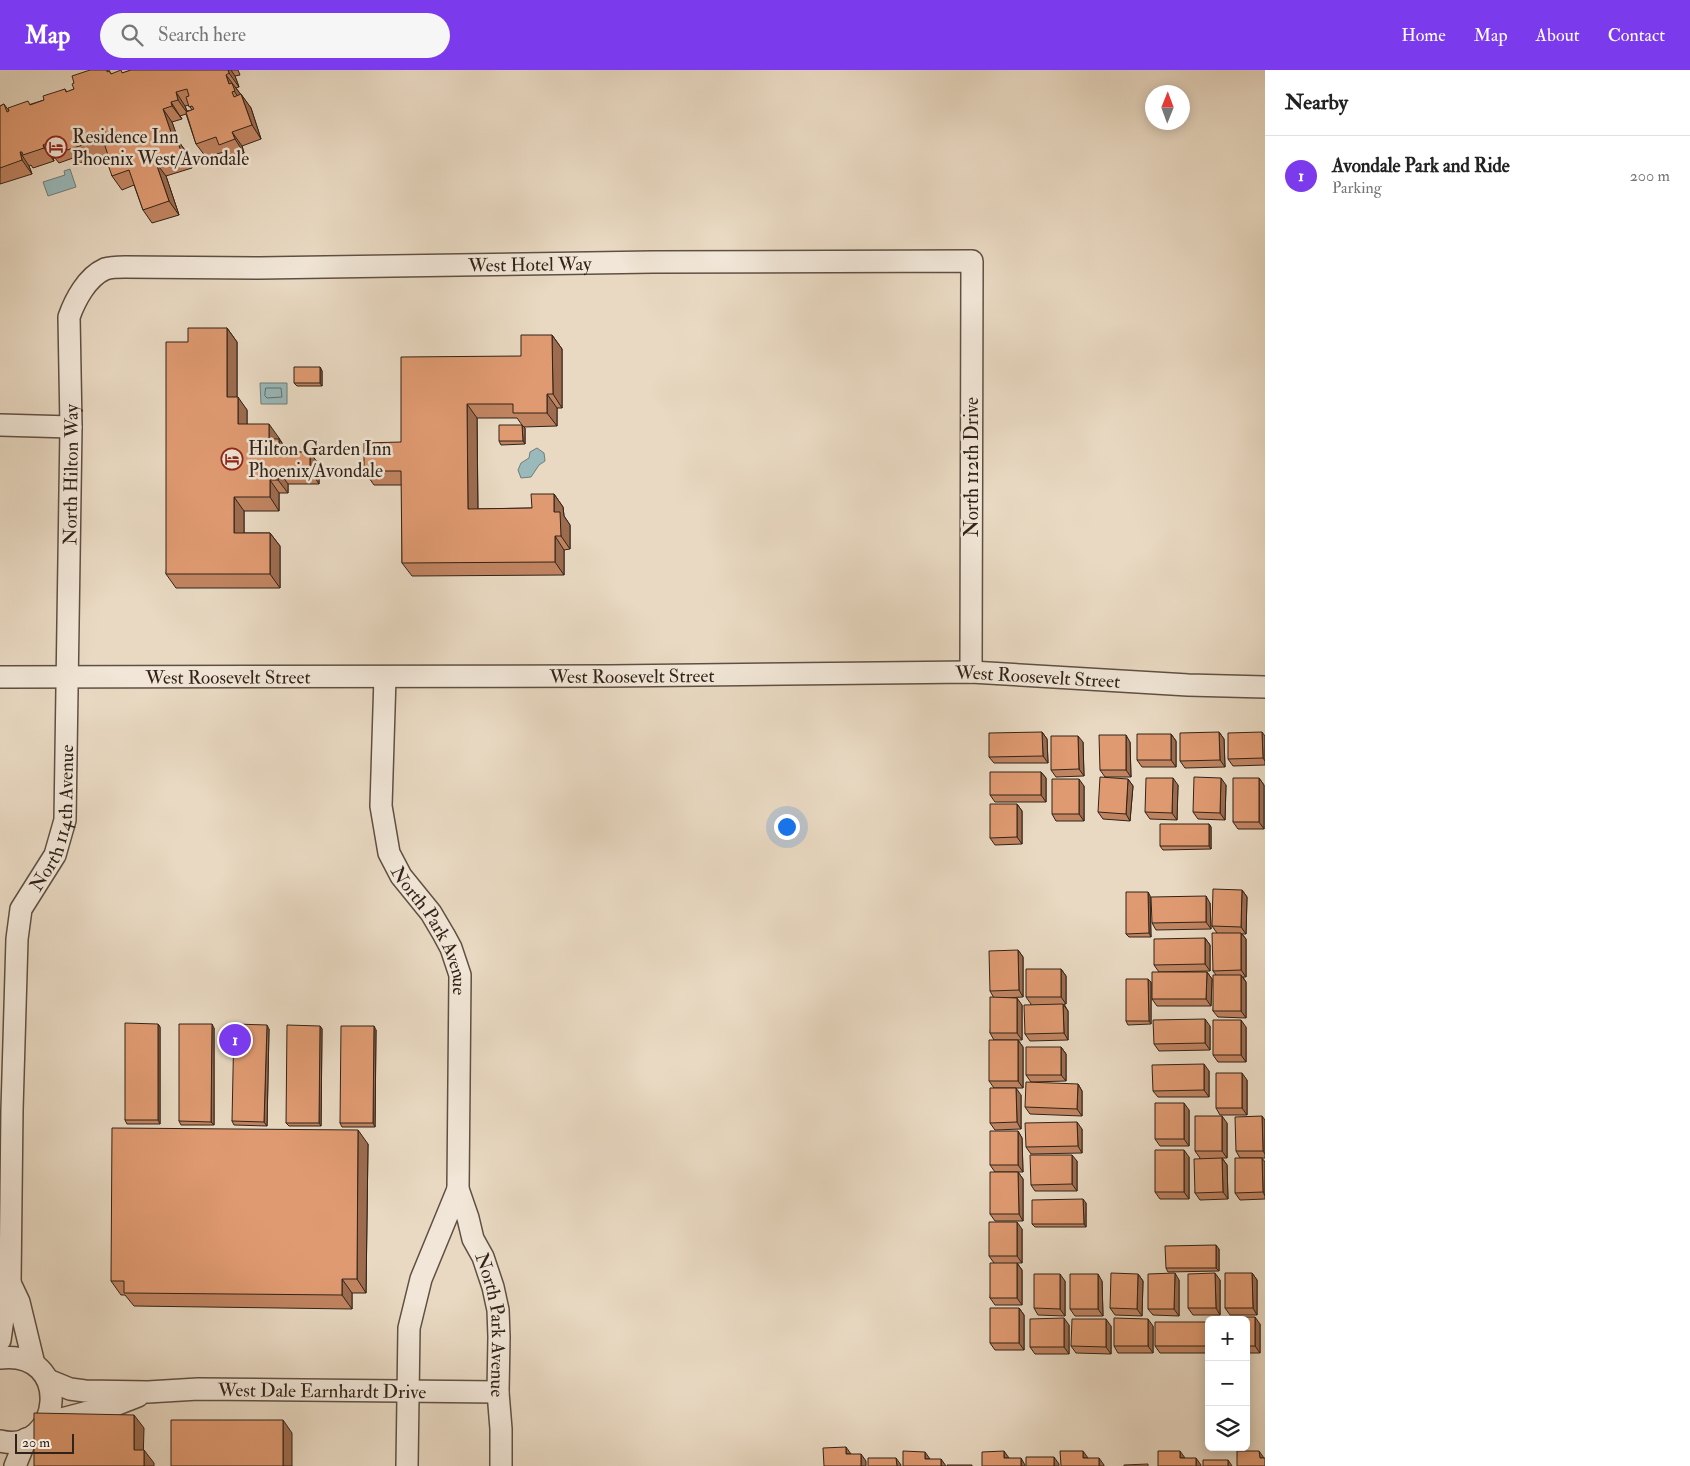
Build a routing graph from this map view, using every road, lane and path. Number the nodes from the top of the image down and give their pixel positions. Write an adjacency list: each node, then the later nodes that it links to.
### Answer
1 (972, 261): 2 (street, West Hotel Way); 5 (street, North 112th Drive)
2 (91, 280): 4 (street, North Hilton Way)
3 (0, 425): 4 (street)
4 (71, 427): 7 (street, North Hilton Way)
5 (970, 672): 8 (street, West Roosevelt Street); 9 (street, West Roosevelt Street)
6 (0, 677): 7 (street, West Roosevelt Street)
7 (67, 677): 8 (street, West Roosevelt Street); 11 (street, North 114th Avenue)
8 (385, 677): 10 (street, North Park Avenue)
9 (1265, 686)
10 (458, 1189): 16 (street, North Park Avenue); 17 (street, North Park Avenue)
11 (10, 1283): 12 (street); 14 (street)
12 (0, 1340)
13 (0, 1358): 14 (street, West Dale Earnhardt Drive)
14 (41, 1372): 15 (street, West Dale Earnhardt Drive); 18 (street)
15 (148, 1392): 16 (street, West Dale Earnhardt Drive); 18 (street, West Dale Earnhardt Drive)
16 (408, 1392): 17 (street, West Dale Earnhardt Drive); 22 (street, North Park Avenue)
17 (498, 1392): 23 (street, North Park Avenue)
18 (45, 1423): 19 (street, West Dale Earnhardt Drive)
19 (26, 1439): 20 (street); 21 (street)
20 (0, 1441)
21 (15, 1466)
22 (407, 1466)
23 (501, 1466)

